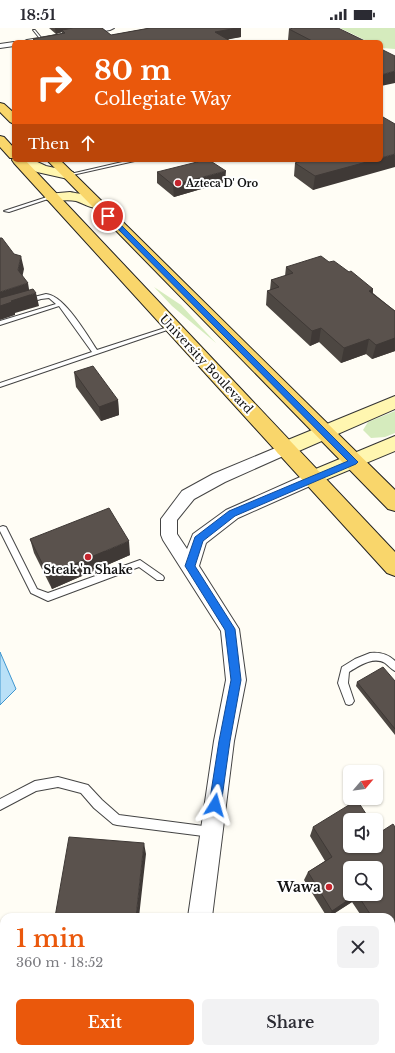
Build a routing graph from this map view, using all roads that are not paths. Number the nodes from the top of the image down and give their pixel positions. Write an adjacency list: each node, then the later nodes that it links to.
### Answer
1 (110, 28): 3 (street)
2 (34, 31): 5 (lane)
3 (75, 34)
4 (62, 36): 5 (street)
5 (42, 39): 6 (street)
6 (37, 40)
7 (12, 44): 8 (street)
8 (0, 46)
9 (0, 106): 10 (main road)
10 (12, 118)
11 (0, 140): 12 (main road)
12 (12, 153)
13 (20, 162): 18 (main road, University Boulevard)
14 (26, 162): 17 (street)
15 (55, 162): 17 (main road)
16 (128, 162): 17 (lane)
17 (68, 175): 19 (main road)
18 (52, 197): 19 (street); 20 (lane); 24 (main road, University Boulevard)
19 (98, 205): 28 (main road)
20 (7, 211)
21 (20, 303): 22 (lane)
22 (61, 304): 23 (lane); 25 (lane)
23 (0, 323)
24 (173, 327): 25 (lane); 30 (main road, University Boulevard)
25 (96, 353): 26 (lane)
26 (0, 385)
27 (395, 402): 28 (street)
28 (324, 432): 30 (street); 31 (main road)
29 (395, 443): 31 (street)
30 (286, 449): 32 (main road, University Boulevard); 35 (street)
31 (353, 462): 32 (street); 33 (main road)
32 (313, 478): 35 (street); 36 (main road, University Boulevard)
33 (395, 503)
34 (3, 529): 37 (lane)
35 (190, 566): 41 (street)
36 (395, 567)
37 (160, 578)
38 (395, 667): 39 (lane)
39 (349, 701)
40 (0, 805): 41 (lane)
41 (212, 832): 42 (street)
42 (201, 913)

